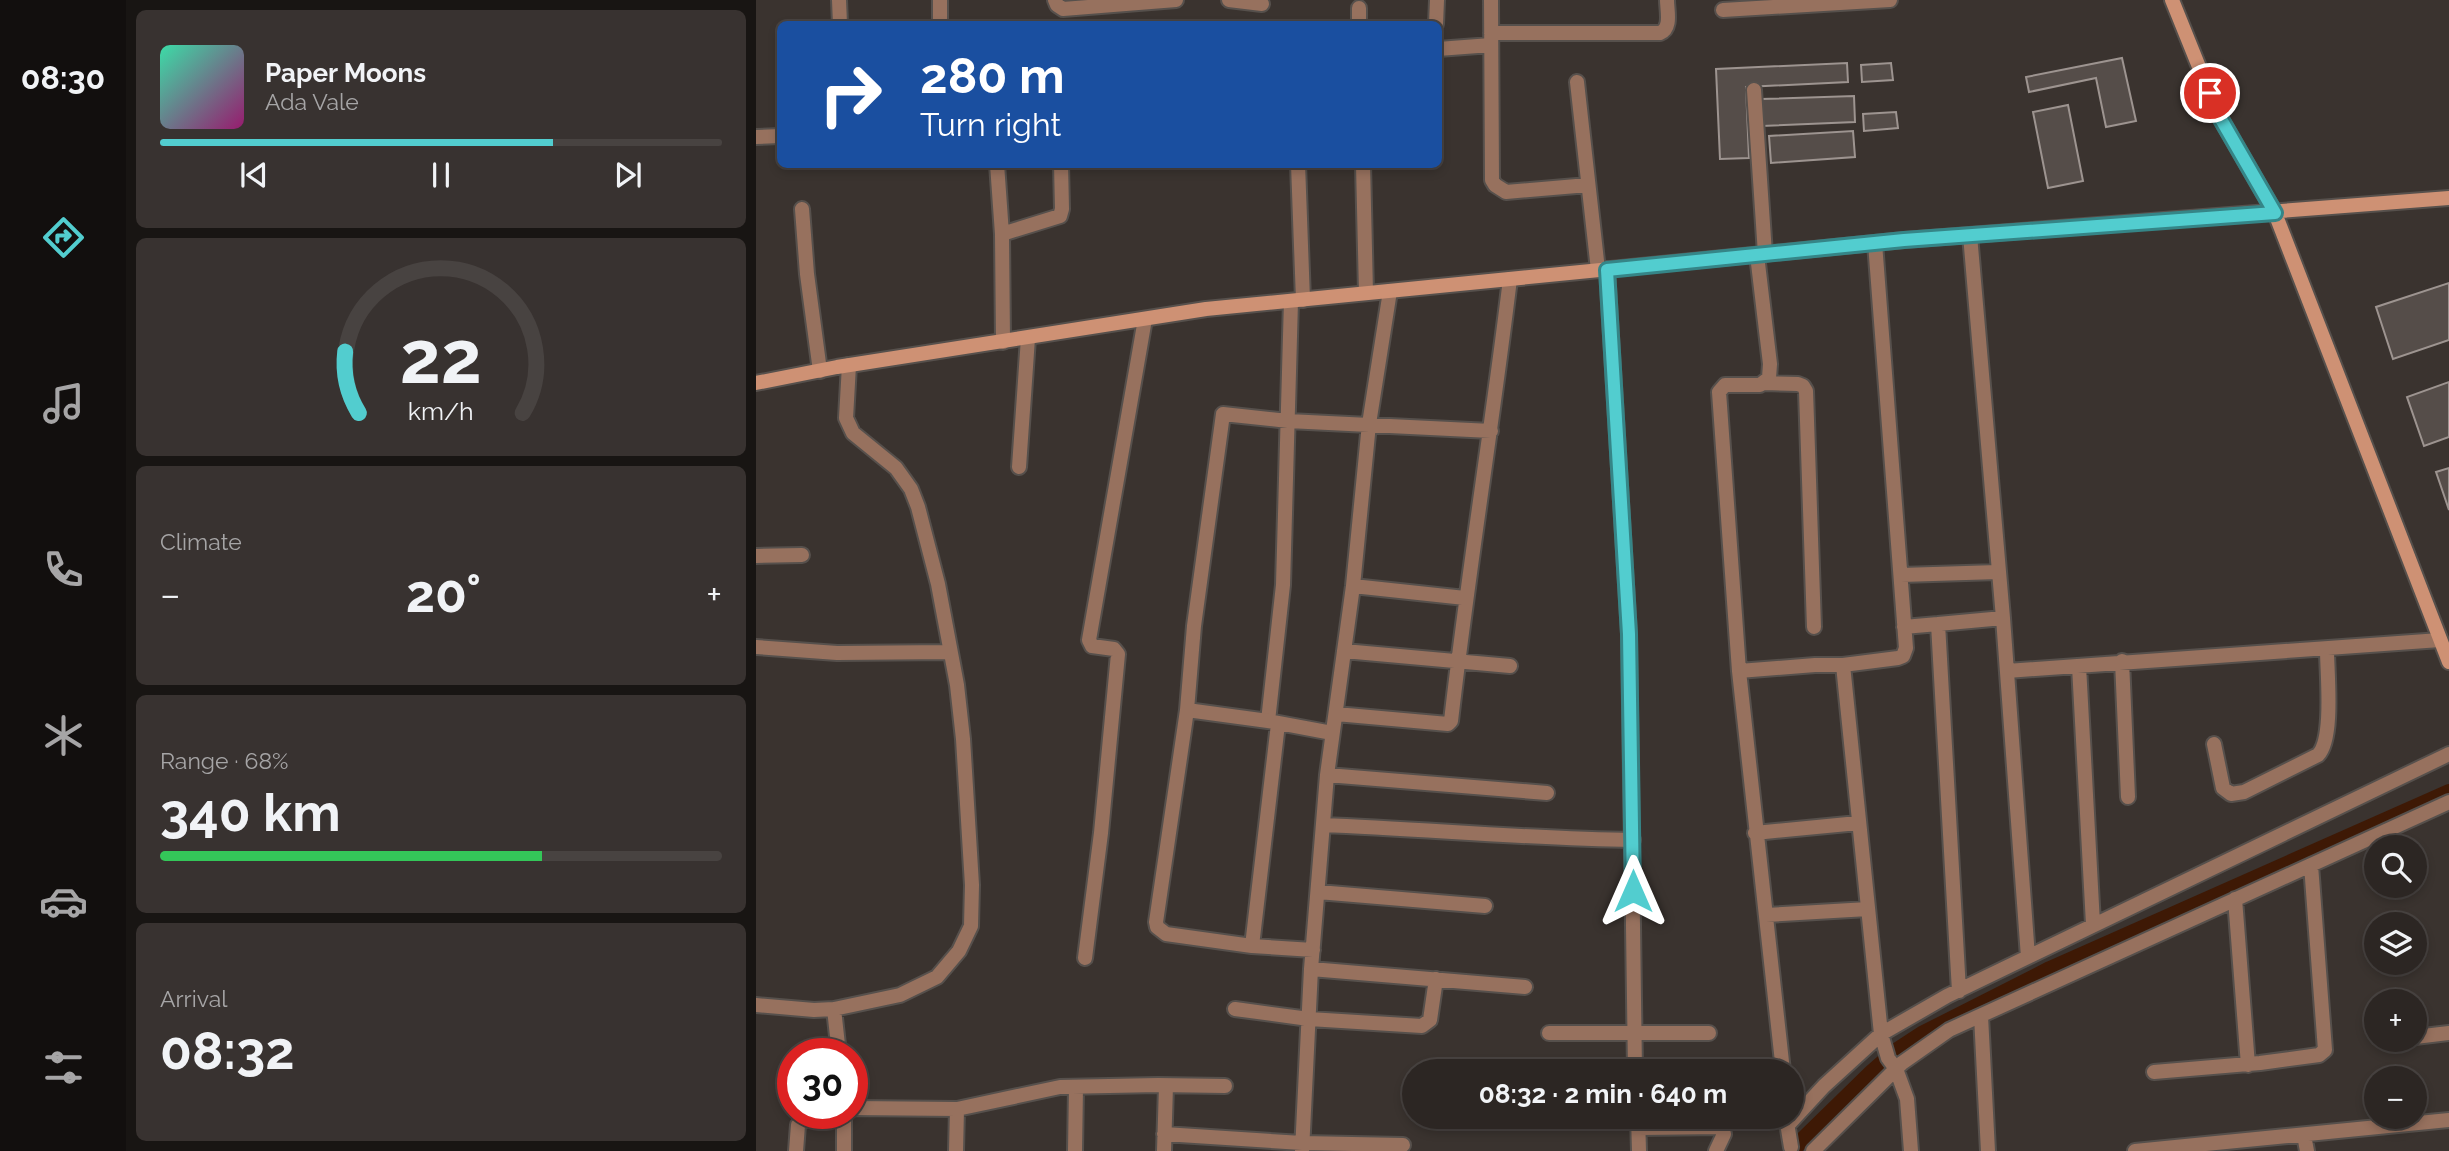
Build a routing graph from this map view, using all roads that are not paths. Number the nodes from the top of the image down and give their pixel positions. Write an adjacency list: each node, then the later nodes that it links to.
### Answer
1 (839, 0): 14 (street)
2 (940, 0): 15 (street)
3 (1055, 0): 4 (street)
4 (1176, 0)
5 (1229, 0): 11 (street)
6 (1437, 0): 17 (street)
7 (1491, 0): 18 (street)
8 (1667, 0): 18 (street)
9 (1890, 0): 13 (street)
10 (2172, 0): 31 (main road)
11 (1262, 4)
12 (1359, 8): 16 (street)
13 (1723, 9)
14 (839, 21)
15 (940, 21)
16 (1359, 21)
17 (1436, 21)
18 (1491, 39): 19 (street); 28 (street)
19 (1442, 48)
20 (1577, 82): 28 (street)
21 (1754, 90): 35 (street)
22 (777, 136): 23 (street)
23 (756, 137)
24 (997, 168): 32 (street)
25 (1061, 168): 32 (street)
26 (1298, 168): 40 (street)
27 (1363, 168): 39 (street)
28 (1588, 185): 36 (street)
29 (2449, 198): 31 (main road)
30 (802, 209): 45 (street)
31 (2275, 213): 33 (main road); 62 (main road)
32 (1002, 234): 43 (street)
33 (1970, 235): 34 (main road); 54 (street)
34 (1875, 243): 35 (main road); 55 (street)
35 (1761, 254): 36 (main road); 47 (street)
36 (1602, 270): 37 (main road); 88 (street)
37 (1510, 279): 38 (main road); 50 (street)
38 (1390, 291): 39 (main road); 49 (street)
39 (1366, 293): 40 (main road)
40 (1297, 300): 41 (main road); 48 (street)
41 (1145, 319): 42 (main road); 99 (street)
42 (1028, 338): 43 (main road); 51 (street)
43 (1003, 342): 44 (main road)
44 (849, 366): 45 (main road); 66 (street)
45 (820, 370): 46 (main road)
46 (756, 383)
47 (1765, 383): 60 (street); 73 (street)
48 (1288, 421): 49 (street); 75 (street); 77 (street)
49 (1369, 424): 50 (street); 56 (street)
50 (1491, 431): 57 (street)
51 (1019, 467)
52 (802, 555): 53 (street)
53 (756, 556)
54 (1998, 572): 55 (street); 58 (street)
55 (1901, 575): 61 (street)
56 (1353, 586): 57 (street); 65 (street)
57 (1465, 597): 69 (street)
58 (2003, 618): 59 (street); 74 (street)
59 (1938, 624): 61 (street); 103 (street)
60 (1814, 627)
61 (1904, 627): 70 (street)
62 (2440, 640): 64 (street); 68 (main road)
63 (756, 646): 66 (street)
64 (2327, 650): 67 (street); 79 (street)
65 (1344, 651): 69 (street); 76 (street)
66 (950, 652): 105 (street)
67 (2122, 661): 72 (street); 83 (street)
68 (2449, 662)
69 (1458, 663): 71 (street); 76 (street)
70 (1843, 665): 73 (street); 85 (street)
71 (1510, 666)
72 (2079, 666): 74 (street); 95 (street)
73 (1739, 671): 87 (street)
74 (2007, 671): 98 (street)
75 (1187, 710): 77 (street); 96 (street)
76 (1336, 714): 78 (street)
77 (1273, 723): 78 (street); 96 (street)
78 (1332, 733): 81 (street)
79 (2214, 744)
80 (2449, 754): 95 (street)
81 (1327, 775): 82 (street); 86 (street)
82 (1548, 793)
83 (2128, 797)
84 (2449, 802): 89 (street)
85 (1858, 823): 87 (street); 93 (street)
86 (1323, 825): 88 (street); 90 (street)
87 (1755, 833): 94 (street)
88 (1633, 840): 111 (street)
89 (2311, 865): 91 (street); 118 (street)
90 (1318, 892): 92 (street); 97 (street)
91 (2235, 899): 107 (street); 118 (street)
92 (1486, 906)
93 (1868, 909): 94 (street); 113 (street)
94 (1766, 915): 117 (street)
95 (2093, 924): 98 (street)
96 (1252, 946): 97 (street)
97 (1313, 950): 100 (street)
98 (2028, 957): 103 (street)
99 (1085, 958)
100 (1311, 969): 101 (street); 108 (street)
101 (1436, 979): 102 (street); 108 (street)
102 (1525, 987)
103 (1959, 990): 113 (street)
104 (756, 1005): 105 (street)
105 (834, 1009): 115 (street)
106 (1235, 1009): 108 (street)
107 (1980, 1016): 119 (street); 149 (street)
108 (1309, 1019): 137 (street)
109 (1709, 1032): 111 (street)
110 (1549, 1033): 111 (street)
111 (1634, 1033): 116 (street)
112 (2449, 1033): 114 (street)
113 (1881, 1034): 119 (street); 124 (street)
114 (2427, 1036)
115 (837, 1038)
116 (1635, 1059)
117 (1782, 1059)
118 (2248, 1065): 120 (street)
119 (1896, 1069): 133 (street); 148 (street)
120 (2154, 1072)
121 (1166, 1086): 122 (street); 123 (street); 134 (street)
122 (1225, 1086)
123 (1076, 1087): 126 (street); 142 (street)
124 (1804, 1105)
125 (868, 1108): 126 (street)
126 (957, 1110): 141 (street)
127 (2449, 1120): 135 (street)
128 (798, 1129): 139 (street)
129 (844, 1129): 140 (street)
130 (1638, 1129): 144 (street)
131 (1722, 1129): 145 (street)
132 (1788, 1129): 138 (street)
133 (1833, 1131): 146 (street); 147 (street)
134 (1164, 1134): 137 (street); 143 (street)
135 (2304, 1135): 150 (street); 151 (street)
136 (1403, 1145): 137 (street)
137 (1302, 1147)
138 (1791, 1147)
139 (796, 1151)
140 (844, 1151)
141 (956, 1151)
142 (1075, 1151)
143 (1164, 1151)
144 (1639, 1151)
145 (1716, 1151)
146 (1813, 1151)
147 (1833, 1151)
148 (1911, 1151)
149 (1988, 1151)
150 (2135, 1151)
151 (2306, 1151)

